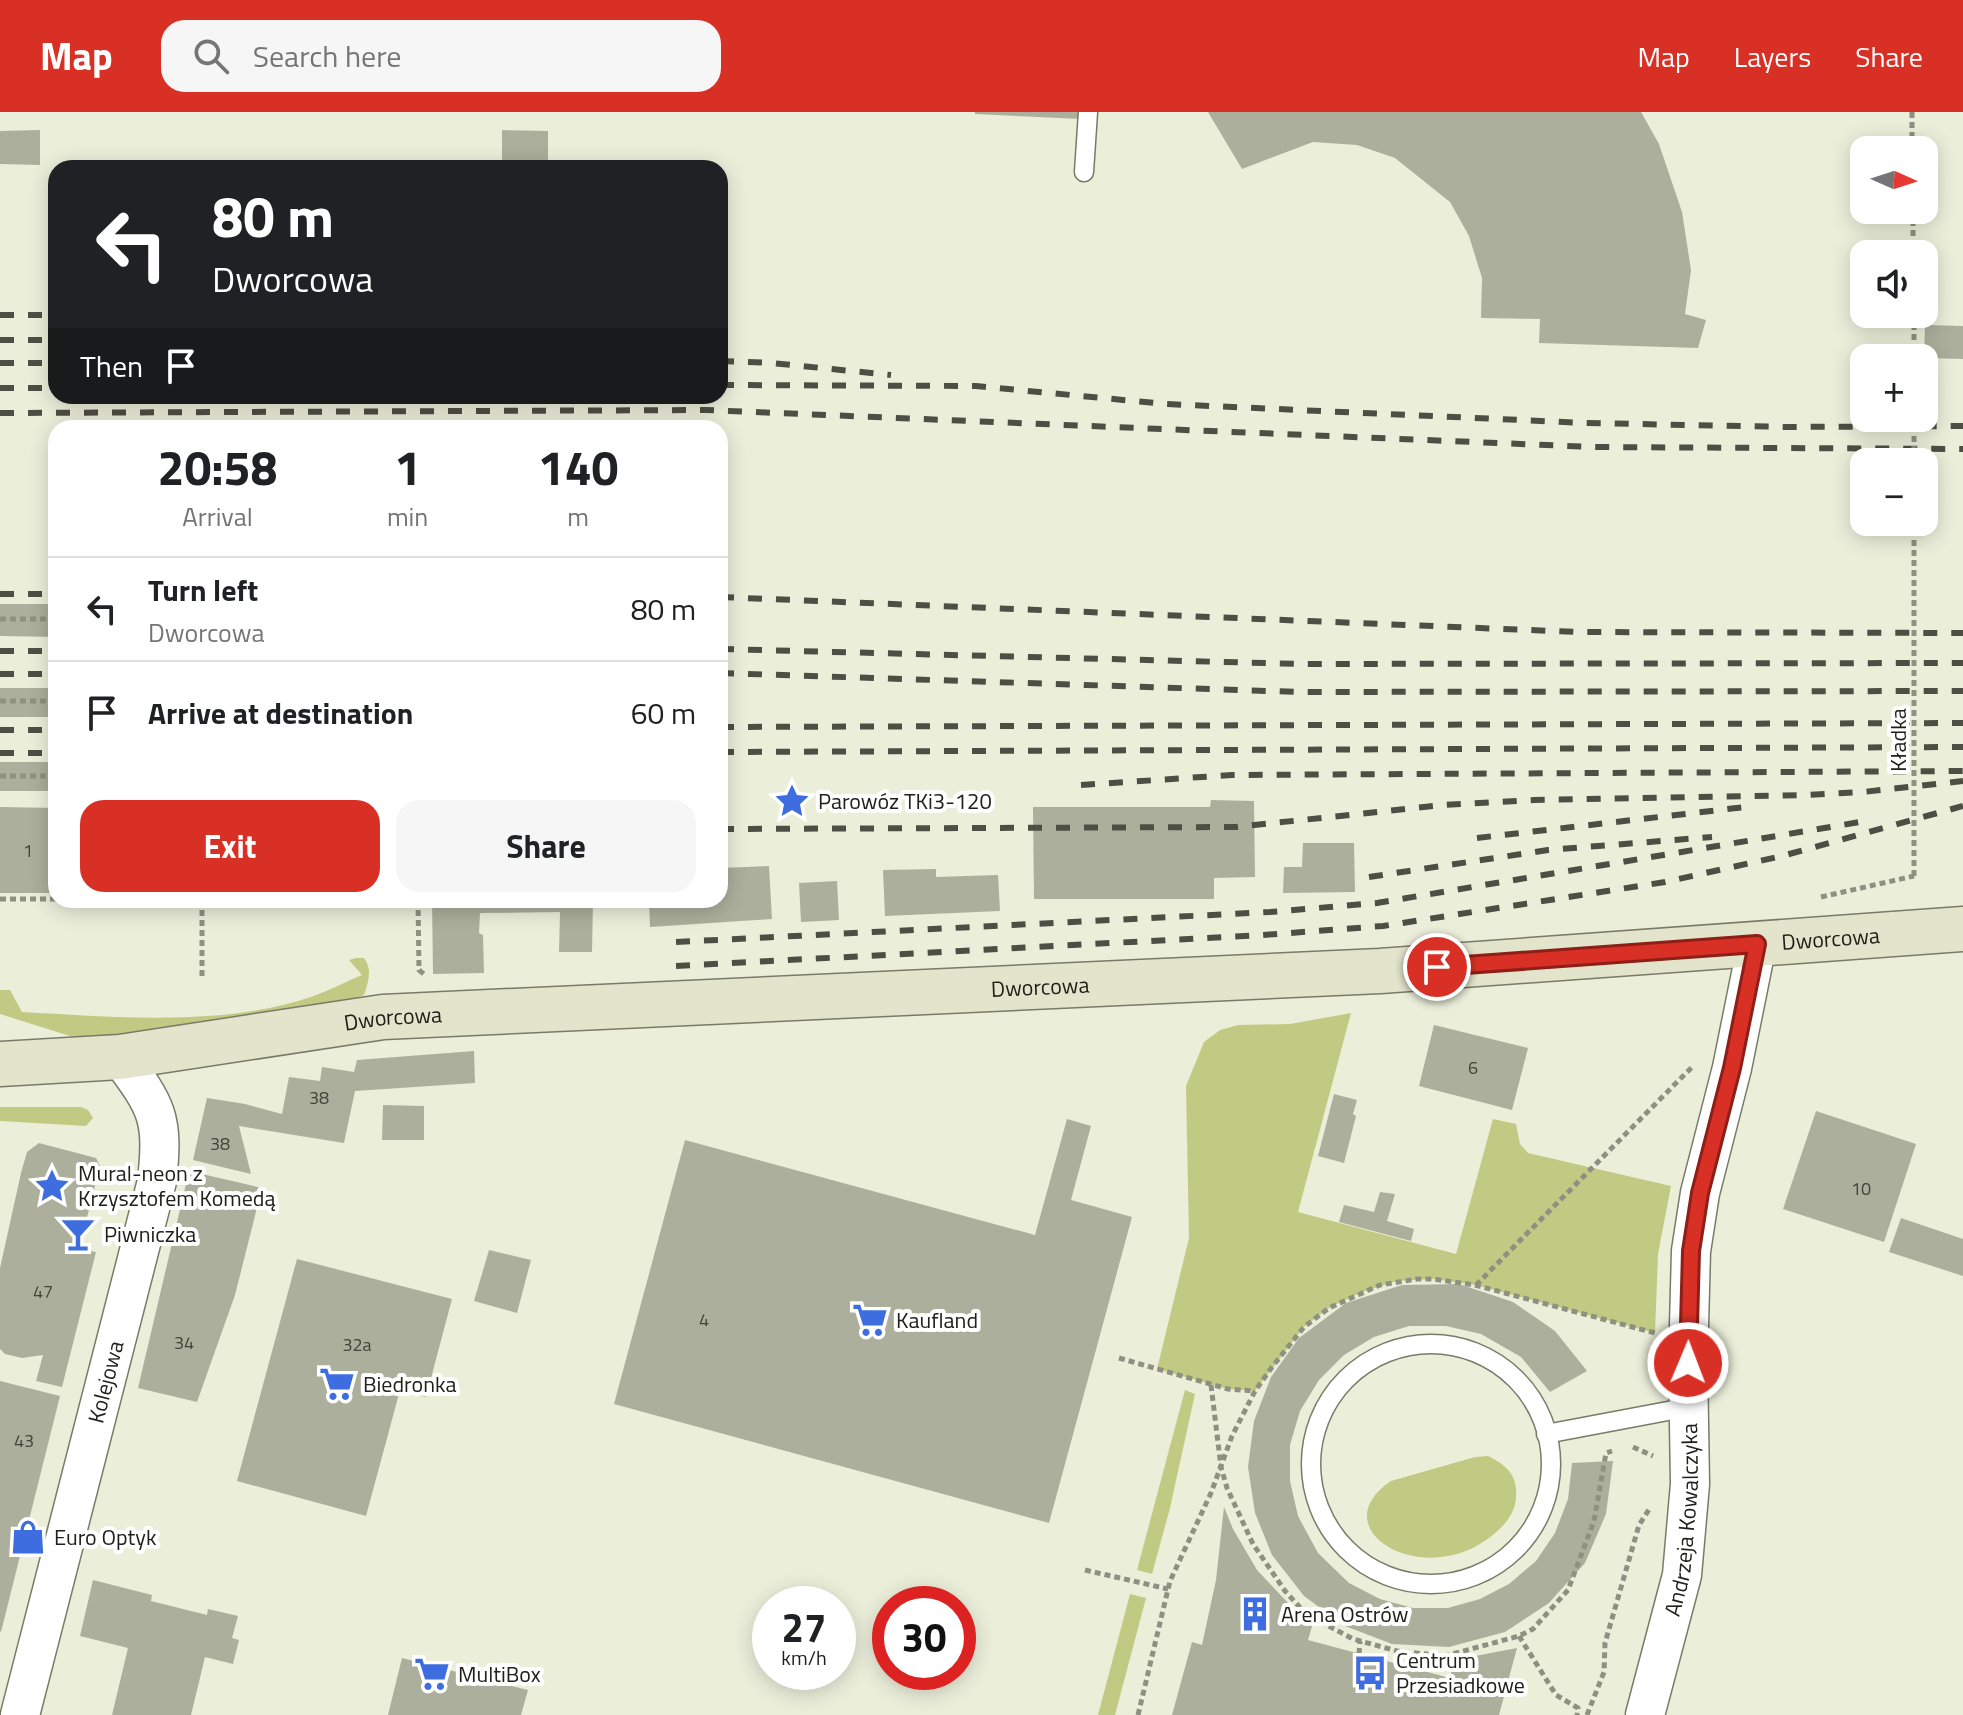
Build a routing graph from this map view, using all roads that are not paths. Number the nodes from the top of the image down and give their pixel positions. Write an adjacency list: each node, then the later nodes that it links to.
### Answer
1 (1088, 112): 2 (lane)
2 (1084, 172)
3 (1963, 929): 4 (main road, Dworcowa)
4 (1757, 944): 5 (main road, Dworcowa); 7 (street, Andrzeja Kowalczyka)
5 (120, 1057): 6 (main road, Dworcowa); 9 (street, Kolejowa)
6 (0, 1064)
7 (1689, 1407): 8 (lane); 10 (street, Andrzeja Kowalczyka)
8 (1546, 1434): 8 (lane)
9 (20, 1715)
10 (1645, 1715)

